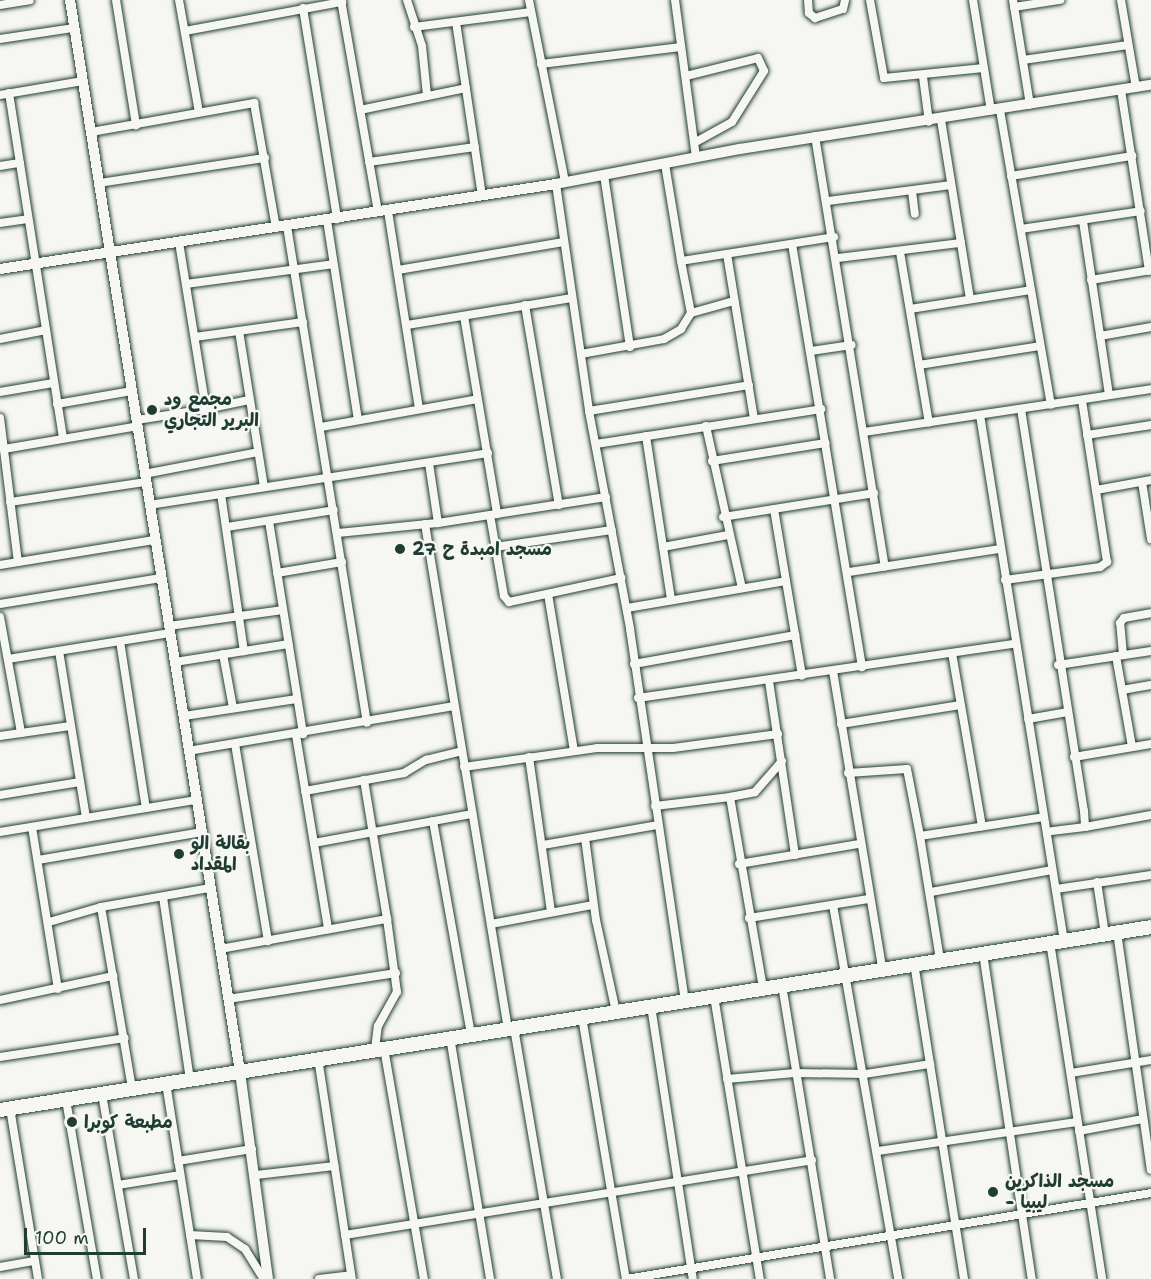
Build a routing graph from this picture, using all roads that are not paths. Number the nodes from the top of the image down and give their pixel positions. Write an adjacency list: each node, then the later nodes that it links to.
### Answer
1 (30, 0): 16 (street)
2 (70, 0): 21 (street)
3 (116, 0): 44 (street)
4 (179, 0): 22 (street)
5 (407, 0): 20 (street)
6 (529, 0): 18 (street)
7 (675, 0): 25 (street)
8 (808, 0): 9 (street)
9 (845, 0)
10 (870, 0): 30 (street)
11 (973, 0): 28 (street)
12 (1060, 0): 15 (street)
13 (1121, 0): 24 (street)
14 (342, 1): 17 (street); 39 (street)
15 (1013, 4): 26 (street)
16 (0, 5)
17 (303, 8): 22 (street); 68 (street)
18 (531, 12): 19 (street); 27 (street)
19 (456, 21): 20 (street); 33 (street)
20 (414, 27): 37 (street)
21 (74, 28): 23 (street); 31 (street)
22 (185, 31): 41 (street)
23 (0, 39)
24 (1128, 45): 26 (street); 34 (street)
25 (681, 46): 27 (street); 29 (street)
26 (1023, 60): 38 (street)
27 (541, 64): 59 (street)
28 (984, 68): 30 (street); 40 (street)
29 (686, 76): 47 (street); 47 (street)
30 (923, 77): 43 (street)
31 (83, 81): 36 (street); 45 (street)
32 (1151, 85): 34 (street)
33 (466, 88): 37 (street); 48 (street)
34 (1136, 88): 35 (street)
35 (1120, 90): 38 (street); 49 (street)
36 (5, 94): 53 (street)
37 (427, 95): 39 (street)
38 (1030, 105): 40 (street)
39 (360, 110): 52 (street)
40 (996, 111): 42 (street); 57 (street)
41 (199, 112): 44 (street); 50 (street)
42 (941, 120): 43 (street); 60 (street)
43 (929, 122): 46 (street)
44 (136, 125): 45 (street)
45 (91, 132): 58 (street)
46 (816, 136): 51 (street); 63 (street)
47 (694, 143): 51 (street)
48 (475, 147): 52 (street); 62 (street)
49 (1132, 156): 57 (street); 65 (street)
50 (265, 158): 58 (street); 71 (street)
51 (696, 158): 54 (street)
52 (369, 162): 64 (street)
53 (20, 163): 55 (street); 67 (street)
54 (665, 164): 56 (street); 82 (street)
55 (0, 166)
56 (604, 175): 59 (street); 109 (street)
57 (1011, 176): 72 (street)
58 (99, 183): 78 (street)
59 (561, 183): 62 (street); 74 (street)
60 (951, 185): 61 (street); 76 (street)
61 (912, 191): 63 (street); 66 (street)
62 (482, 196): 64 (street)
63 (828, 201): 73 (street)
64 (383, 212): 68 (street); 87 (street)
65 (1141, 212): 69 (street); 88 (street)
66 (915, 214)
67 (28, 219): 70 (street); 83 (street)
68 (332, 220): 71 (street); 84 (street)
69 (1083, 221): 72 (street); 89 (street)
70 (0, 223)
71 (281, 227): 75 (street); 85 (street)
72 (1021, 229): 91 (street)
73 (834, 237): 77 (street); 81 (street)
74 (564, 242): 87 (street); 92 (street)
75 (179, 243): 78 (street); 90 (street)
76 (960, 243): 79 (street); 93 (street)
77 (792, 244): 80 (street); 110 (street)
78 (109, 252): 83 (street); 116 (street)
79 (900, 252): 81 (street); 96 (street)
80 (727, 254): 82 (street); 94 (street)
81 (838, 258): 107 (street)
82 (681, 261): 97 (street)
83 (36, 263): 86 (street); 102 (street)
84 (333, 264): 85 (street); 132 (street)
85 (294, 268): 90 (street); 99 (street)
86 (0, 269)
87 (398, 270): 100 (street)
88 (1150, 270): 89 (street)
89 (1091, 280): 104 (street)
90 (186, 284): 105 (street)
91 (1030, 290): 93 (street); 108 (street)
92 (572, 298): 95 (street); 111 (street)
93 (970, 299): 96 (street)
94 (734, 301): 97 (street); 114 (street)
95 (525, 305): 98 (street); 160 (street)
96 (910, 309): 112 (street)
97 (691, 314): 109 (street)
98 (464, 316): 100 (street); 119 (street)
99 (303, 322): 103 (street); 136 (street)
100 (407, 325): 125 (street)
101 (1151, 327): 104 (street)
102 (46, 330): 106 (street); 113 (street)
103 (239, 331): 105 (street); 120 (street)
104 (1100, 336): 118 (street)
105 (195, 337): 124 (street)
106 (0, 339)
107 (852, 345): 110 (street); 138 (street)
108 (1040, 346): 112 (street); 123 (street)
109 (630, 347): 111 (street)
110 (811, 351): 126 (street)
111 (581, 354): 128 (street)
112 (919, 365): 134 (street)
113 (53, 383): 117 (street); 122 (street)
114 (749, 385): 128 (street); 131 (street)
115 (1151, 389): 118 (street)
116 (132, 391): 122 (street); 133 (street)
117 (0, 392)
118 (1109, 395): 121 (street)
119 (478, 399): 125 (street); 146 (street)
120 (249, 400): 124 (street); 145 (street)
121 (1082, 400): 123 (street); 139 (street)
122 (57, 404): 141 (street)
123 (1051, 405): 127 (street)
124 (206, 409): 133 (street)
125 (419, 409): 132 (street)
126 (821, 409): 131 (street); 142 (street)
127 (1021, 410): 129 (street); 183 (street)
128 (589, 411): 143 (street)
129 (980, 415): 134 (street); 176 (street)
130 (0, 418): 144 (street)
131 (754, 419): 137 (street)
132 (358, 420): 136 (street)
133 (137, 423): 141 (street); 149 (street)
134 (929, 423): 138 (street)
135 (1151, 424): 139 (street)
136 (321, 426): 150 (street)
137 (706, 426): 140 (street); 147 (street)
138 (864, 432): 154 (street)
139 (1087, 435): 153 (street)
140 (646, 436): 143 (street); 174 (street)
141 (63, 438): 144 (street)
142 (826, 443): 147 (street); 157 (street)
143 (596, 444): 156 (street)
144 (4, 449): 158 (street)
145 (258, 452): 149 (street); 152 (street)
146 (488, 453): 148 (street); 163 (street)
147 (712, 461): 164 (street)
148 (429, 463): 150 (street); 166 (street)
149 (145, 478): 158 (street); 159 (street)
150 (329, 478): 152 (street); 162 (street)
151 (1146, 481): 153 (street); 172 (street)
152 (264, 487): 155 (street)
153 (1096, 490): 183 (street)
154 (873, 493): 157 (street); 180 (street)
155 (221, 494): 159 (street); 168 (street)
156 (606, 497): 160 (street); 169 (street)
157 (836, 499): 161 (street); 181 (street)
158 (10, 502): 177 (street)
159 (149, 505): 173 (street)
160 (560, 505): 163 (street)
161 (774, 509): 164 (street); 187 (street)
162 (334, 510): 165 (street); 170 (street)
163 (493, 514): 166 (street); 175 (street)
164 (723, 517): 171 (street)
165 (269, 521): 168 (street); 182 (street)
166 (438, 523): 167 (street)
167 (425, 524): 170 (street); 221 (street)
168 (227, 527): 195 (street)
169 (612, 530): 175 (street); 185 (street)
170 (338, 533): 178 (street)
171 (728, 535): 174 (street); 188 (street)
172 (1151, 539)
173 (154, 540): 177 (street); 184 (street)
174 (663, 547): 190 (street)
175 (495, 548): 189 (street)
176 (1000, 549): 180 (street); 186 (street)
177 (18, 562): 179 (street)
178 (342, 562): 182 (street); 226 (street)
179 (0, 565)
180 (885, 566): 181 (street)
181 (849, 572): 212 (street)
182 (277, 573): 193 (street)
183 (1044, 574): 186 (street); 211 (street)
184 (161, 578): 191 (street); 197 (street)
185 (621, 578): 189 (street); 192 (street)
186 (1005, 580): 201 (street)
187 (786, 581): 188 (street); 198 (street)
188 (742, 588): 190 (street)
189 (548, 594): 239 (street)
190 (671, 599): 192 (street)
191 (0, 604)
192 (627, 608): 210 (street)
193 (283, 610): 195 (street); 200 (street)
194 (1151, 613): 207 (street)
195 (240, 616): 197 (street); 203 (street)
196 (0, 617): 208 (street)
197 (169, 630): 199 (street); 209 (street)
198 (795, 635): 210 (street); 214 (street)
199 (120, 641): 202 (street); 252 (street)
200 (289, 644): 203 (street); 219 (street)
201 (1016, 644): 205 (street); 225 (street)
202 (59, 651): 208 (street); 228 (street)
203 (244, 651): 206 (street)
204 (1151, 651): 207 (street)
205 (952, 653): 212 (street); 220 (street)
206 (223, 654): 209 (street); 222 (street)
207 (1119, 655): 211 (street); 217 (street)
208 (8, 659): 229 (street)
209 (175, 662): 224 (street)
210 (633, 664): 218 (street)
211 (1058, 665): 223 (street)
212 (862, 667): 213 (street)
213 (833, 671): 214 (street); 227 (street)
214 (802, 676): 215 (street)
215 (770, 681): 218 (street); 231 (street)
216 (1151, 685): 217 (street)
217 (1122, 690): 235 (street)
218 (638, 698): 236 (street)
219 (297, 699): 222 (street); 230 (street)
220 (961, 705): 227 (street); 259 (street)
221 (454, 706): 226 (street); 238 (street)
222 (233, 708): 224 (street)
223 (1066, 712): 225 (street); 241 (street)
224 (184, 716): 237 (street)
225 (1028, 719): 255 (street)
226 (367, 723): 230 (street)
227 (841, 724): 244 (street)
228 (70, 726): 229 (street); 246 (street)
229 (21, 733): 232 (street)
230 (299, 734): 233 (street); 247 (street)
231 (778, 734): 236 (street); 242 (street)
232 (0, 736)
233 (235, 744): 237 (street); 293 (street)
234 (1151, 744): 235 (street)
235 (1132, 747): 241 (street)
236 (648, 750): 239 (street); 251 (street)
237 (188, 751): 250 (street)
238 (461, 751): 243 (street); 245 (street)
239 (574, 751): 240 (street)
240 (529, 757): 243 (street); 270 (street)
241 (1074, 758): 260 (street)
242 (782, 761): 249 (street); 271 (street)
243 (464, 767): 253 (street)
244 (848, 773): 266 (street); 269 (street)
245 (364, 780): 247 (street); 264 (street)
246 (80, 782): 248 (street); 256 (street)
247 (305, 791): 268 (street)
248 (0, 795)
249 (730, 797): 251 (street); 273 (street)
250 (196, 800): 252 (street); 263 (street)
251 (655, 806): 258 (street)
252 (146, 808): 256 (street)
253 (472, 814): 257 (street); 289 (street)
254 (1151, 815): 260 (street)
255 (1044, 817): 259 (street); 265 (street)
256 (86, 818): 261 (street)
257 (433, 821): 264 (street); 314 (street)
258 (658, 825): 267 (street); 309 (street)
259 (982, 826): 266 (street)
260 (1085, 826): 265 (street)
261 (32, 827): 262 (street); 272 (street)
262 (0, 832)
263 (201, 832): 272 (street); 277 (street)
264 (373, 832): 268 (street); 287 (street)
265 (1047, 832): 274 (street)
266 (921, 836): 279 (street)
267 (585, 838): 270 (street); 282 (street)
268 (314, 843): 291 (street)
269 (858, 844): 271 (street); 281 (street)
270 (543, 845): 285 (street)
271 (795, 855): 273 (street)
272 (38, 860): 288 (street)
273 (739, 864): 286 (street)
274 (1052, 870): 278 (street); 279 (street)
275 (1151, 874): 276 (street)
276 (1097, 882): 278 (street); 292 (street)
277 (210, 888): 280 (street); 295 (street)
278 (1056, 889): 294 (street)
279 (930, 891): 297 (street)
280 (163, 897): 284 (street); 327 (street)
281 (869, 898): 283 (street); 299 (street)
282 (593, 905): 285 (street); 311 (street)
283 (833, 905): 286 (street); 301 (street)
284 (101, 908): 288 (street); 302 (street)
285 (551, 911): 289 (street)
286 (749, 918): 305 (street)
287 (387, 919): 291 (street); 300 (street)
288 (49, 922): 304 (street)
289 (490, 924): 313 (street)
290 (1151, 927): 292 (highway)
291 (328, 929): 293 (street)
292 (1112, 933): 294 (highway); 321 (street)
293 (268, 941): 295 (street)
294 (1057, 941): 296 (highway); 325 (street)
295 (220, 949): 307 (street)
296 (983, 953): 297 (highway); 336 (street)
297 (940, 959): 298 (highway)
298 (914, 963): 299 (highway); 322 (street)
299 (882, 968): 301 (highway)
300 (396, 973): 307 (street); 317 (street)
301 (846, 974): 303 (highway); 326 (street)
302 (113, 976): 304 (street); 316 (street)
303 (782, 985): 305 (highway); 324 (street)
304 (58, 988): 308 (street)
305 (764, 988): 306 (highway)
306 (714, 996): 309 (highway); 328 (street)
307 (228, 999): 323 (street)
308 (0, 1000)
309 (685, 1000): 310 (highway)
310 (651, 1006): 311 (highway); 347 (street)
311 (616, 1012): 312 (highway)
312 (582, 1017): 313 (highway); 350 (street)
313 (511, 1028): 314 (highway); 352 (street)
314 (471, 1034): 315 (highway)
315 (450, 1037): 317 (highway); 353 (street)
316 (125, 1038): 318 (street); 330 (street)
317 (380, 1049): 319 (highway); 355 (street)
318 (0, 1057)
319 (318, 1058): 323 (highway); 342 (street)
320 (1151, 1060): 321 (street)
321 (1134, 1063): 325 (street); 334 (street)
322 (930, 1064): 326 (street); 337 (street)
323 (240, 1072): 327 (highway); 338 (street)
324 (795, 1073): 326 (street); 328 (street); 340 (street)
325 (1071, 1073): 335 (street)
326 (865, 1074): 339 (street)
327 (190, 1079): 329 (highway)
328 (727, 1079): 344 (street)
329 (166, 1083): 330 (highway); 341 (street)
330 (132, 1089): 331 (highway)
331 (102, 1094): 332 (highway); 348 (street)
332 (66, 1100): 333 (highway); 367 (street)
333 (5, 1109): 362 (street)
334 (1143, 1119): 335 (street); 343 (street)
335 (1078, 1126): 336 (street); 351 (street)
336 (1009, 1132): 337 (street); 354 (street)
337 (942, 1143): 339 (street); 356 (street)
338 (252, 1149): 341 (street); 346 (street)
339 (878, 1151): 359 (street)
340 (812, 1160): 344 (street); 360 (street)
341 (178, 1161): 345 (street)
342 (334, 1166): 346 (street); 358 (street)
343 (1151, 1170)
344 (744, 1172): 347 (street); 361 (street)
345 (180, 1175): 348 (street); 357 (street)
346 (256, 1175): 370 (street)
347 (680, 1183): 350 (street); 364 (street)
348 (118, 1185): 368 (street)
349 (1151, 1193): 351 (street)
350 (612, 1194): 352 (street); 375 (street)
351 (1090, 1203): 354 (street); 382 (street)
352 (547, 1204): 353 (street); 374 (street)
353 (479, 1214): 355 (street); 373 (street)
354 (1022, 1214): 356 (street); 381 (street)
355 (415, 1223): 358 (street); 372 (street)
356 (955, 1225): 359 (street); 380 (street)
357 (190, 1235): 369 (street); 370 (street)
358 (345, 1235): 365 (street)
359 (891, 1235): 360 (street); 379 (street)
360 (825, 1246): 361 (street); 378 (street)
361 (757, 1258): 364 (street); 377 (street)
362 (34, 1261): 363 (street); 366 (street)
363 (0, 1267)
364 (692, 1268): 375 (street); 376 (street)
365 (351, 1277): 371 (street)
366 (38, 1279)
367 (97, 1279)
368 (134, 1279)
369 (197, 1279)
370 (266, 1279)
371 (319, 1279)
372 (424, 1279)
373 (490, 1279)
374 (557, 1279)
375 (626, 1279)
376 (693, 1279)
377 (760, 1279)
378 (830, 1279)
379 (898, 1279)
380 (964, 1279)
381 (1032, 1279)
382 (1102, 1279)

